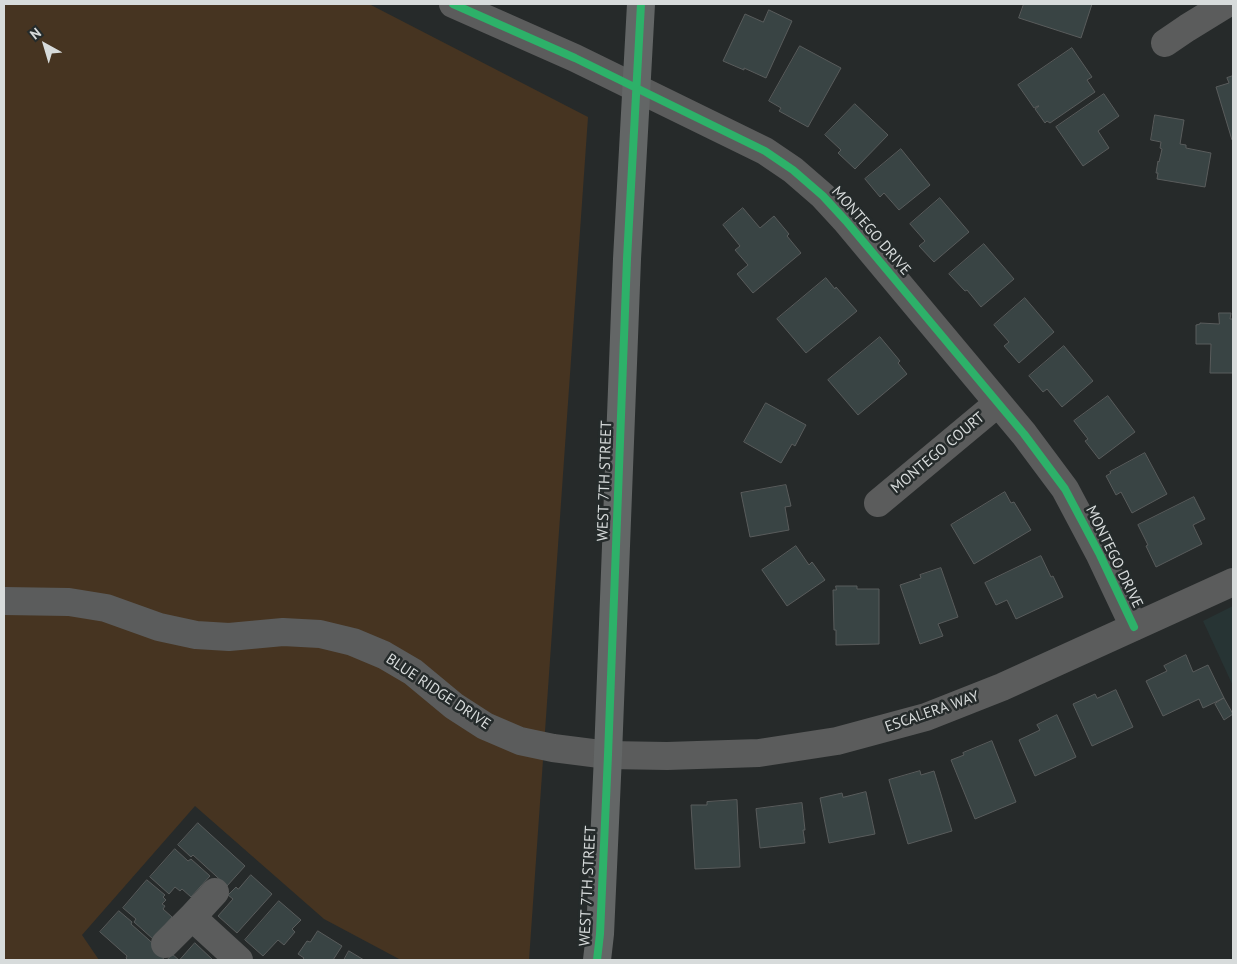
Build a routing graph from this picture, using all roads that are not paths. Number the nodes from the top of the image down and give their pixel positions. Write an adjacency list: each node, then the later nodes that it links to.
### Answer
1 (453, 4): 5 (street, MONTEGO DRIVE)
2 (641, 4): 5 (main road, WEST 7TH STREET)
3 (1226, 4): 4 (street)
4 (1165, 43)
5 (637, 88): 6 (street, MONTEGO DRIVE); 11 (main road, WEST 7TH STREET)
6 (998, 403): 7 (street, MONTEGO COURT); 10 (street, MONTEGO DRIVE)
7 (878, 503)
8 (1233, 582): 10 (street, ESCALERA WAY)
9 (4, 601): 11 (street, BLUE RIDGE DRIVE)
10 (1134, 627): 11 (street, ESCALERA WAY)
11 (608, 754): 16 (main road, WEST 7TH STREET)
12 (215, 892): 13 (street)
13 (192, 917): 14 (street); 15 (street)
14 (164, 944)
15 (239, 960)
16 (597, 960)

